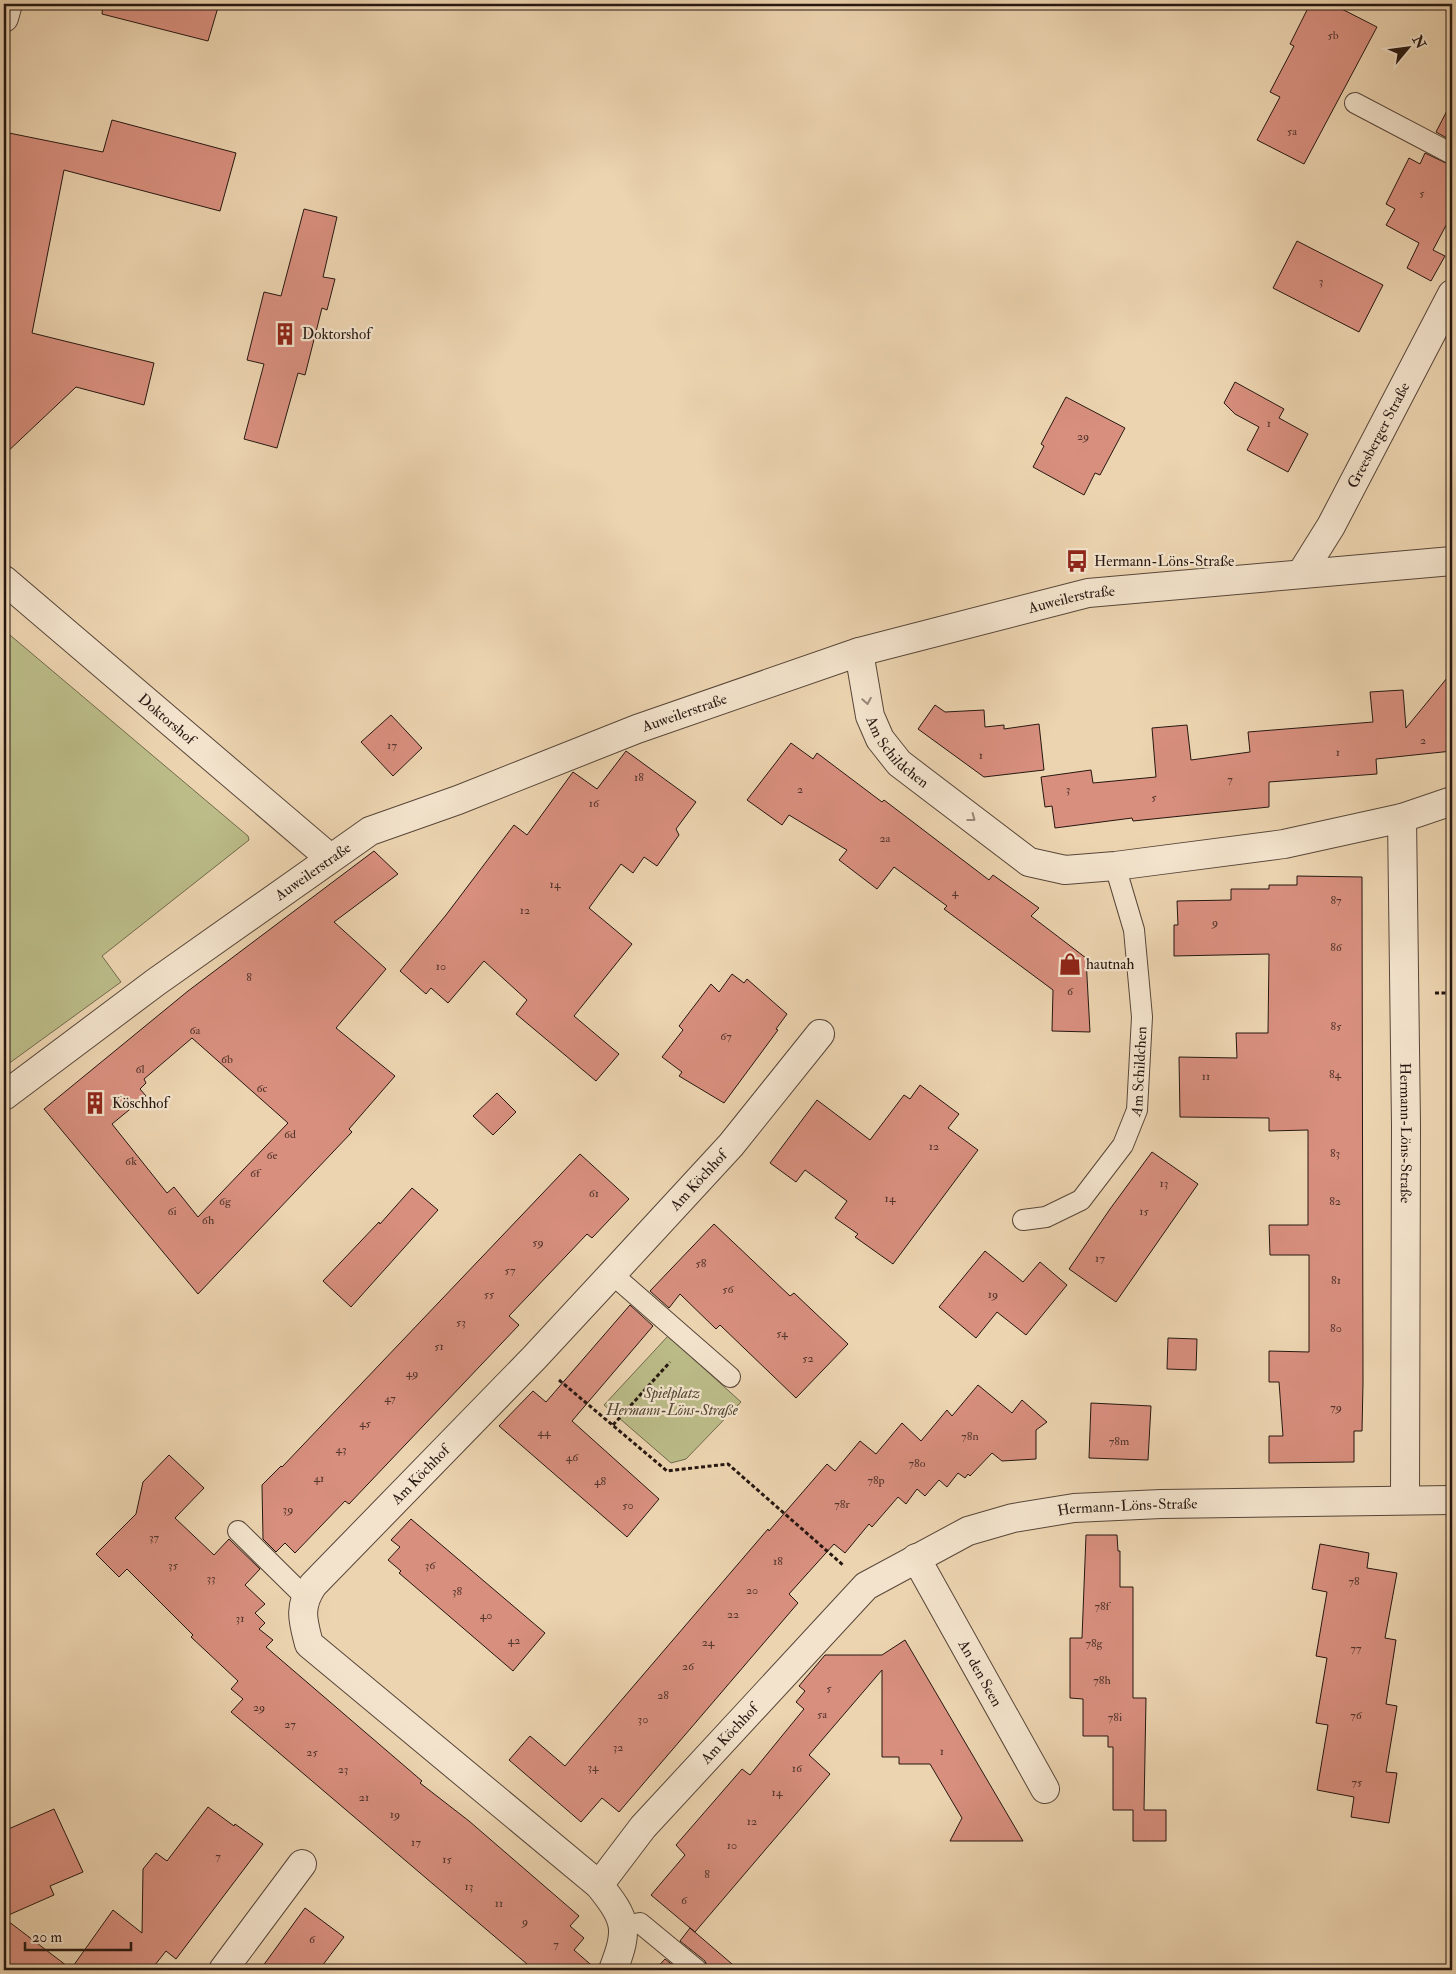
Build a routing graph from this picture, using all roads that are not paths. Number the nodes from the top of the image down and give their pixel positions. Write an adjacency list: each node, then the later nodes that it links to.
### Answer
1 (8, 4): 2 (street)
2 (4, 18)
3 (1355, 103): 4 (lane)
4 (1452, 154)
5 (1452, 294): 7 (street, Greesberger Straße)
6 (1452, 561): 7 (street, Auweilerstraße)
7 (1301, 574): 9 (street, Auweilerstraße)
8 (4, 580): 12 (street, Doktorshof)
9 (859, 652): 12 (street, Auweilerstraße); 13 (street, Am Schildchen, one-way to 13)
10 (1452, 801): 11 (street)
11 (1402, 818): 13 (street, Am Schildchen); 19 (street, Hermann-Löns-Straße)
12 (330, 858): 15 (street, Auweilerstraße)
13 (1115, 866): 16 (lane, Am Schildchen)
14 (820, 1034): 17 (street, Am Köchhof)
15 (4, 1096)
16 (1023, 1220)
17 (612, 1274): 18 (lane); 24 (street, Am Köchhof)
18 (730, 1377)
19 (1405, 1500): 20 (street, Hermann-Löns-Straße); 22 (street, Hermann-Löns-Straße)
20 (1452, 1500)
21 (238, 1531): 24 (lane)
22 (916, 1558): 23 (street, Hermann-Löns-Straße); 25 (street, An den Seen)
23 (866, 1586): 27 (street, Am Köchhof)
24 (305, 1597): 27 (street)
25 (1045, 1789)
26 (302, 1864): 29 (street)
27 (599, 1885): 28 (street)
28 (624, 1926): 30 (street); 31 (lane)
29 (223, 1970)
30 (613, 1970)
31 (697, 1970)

